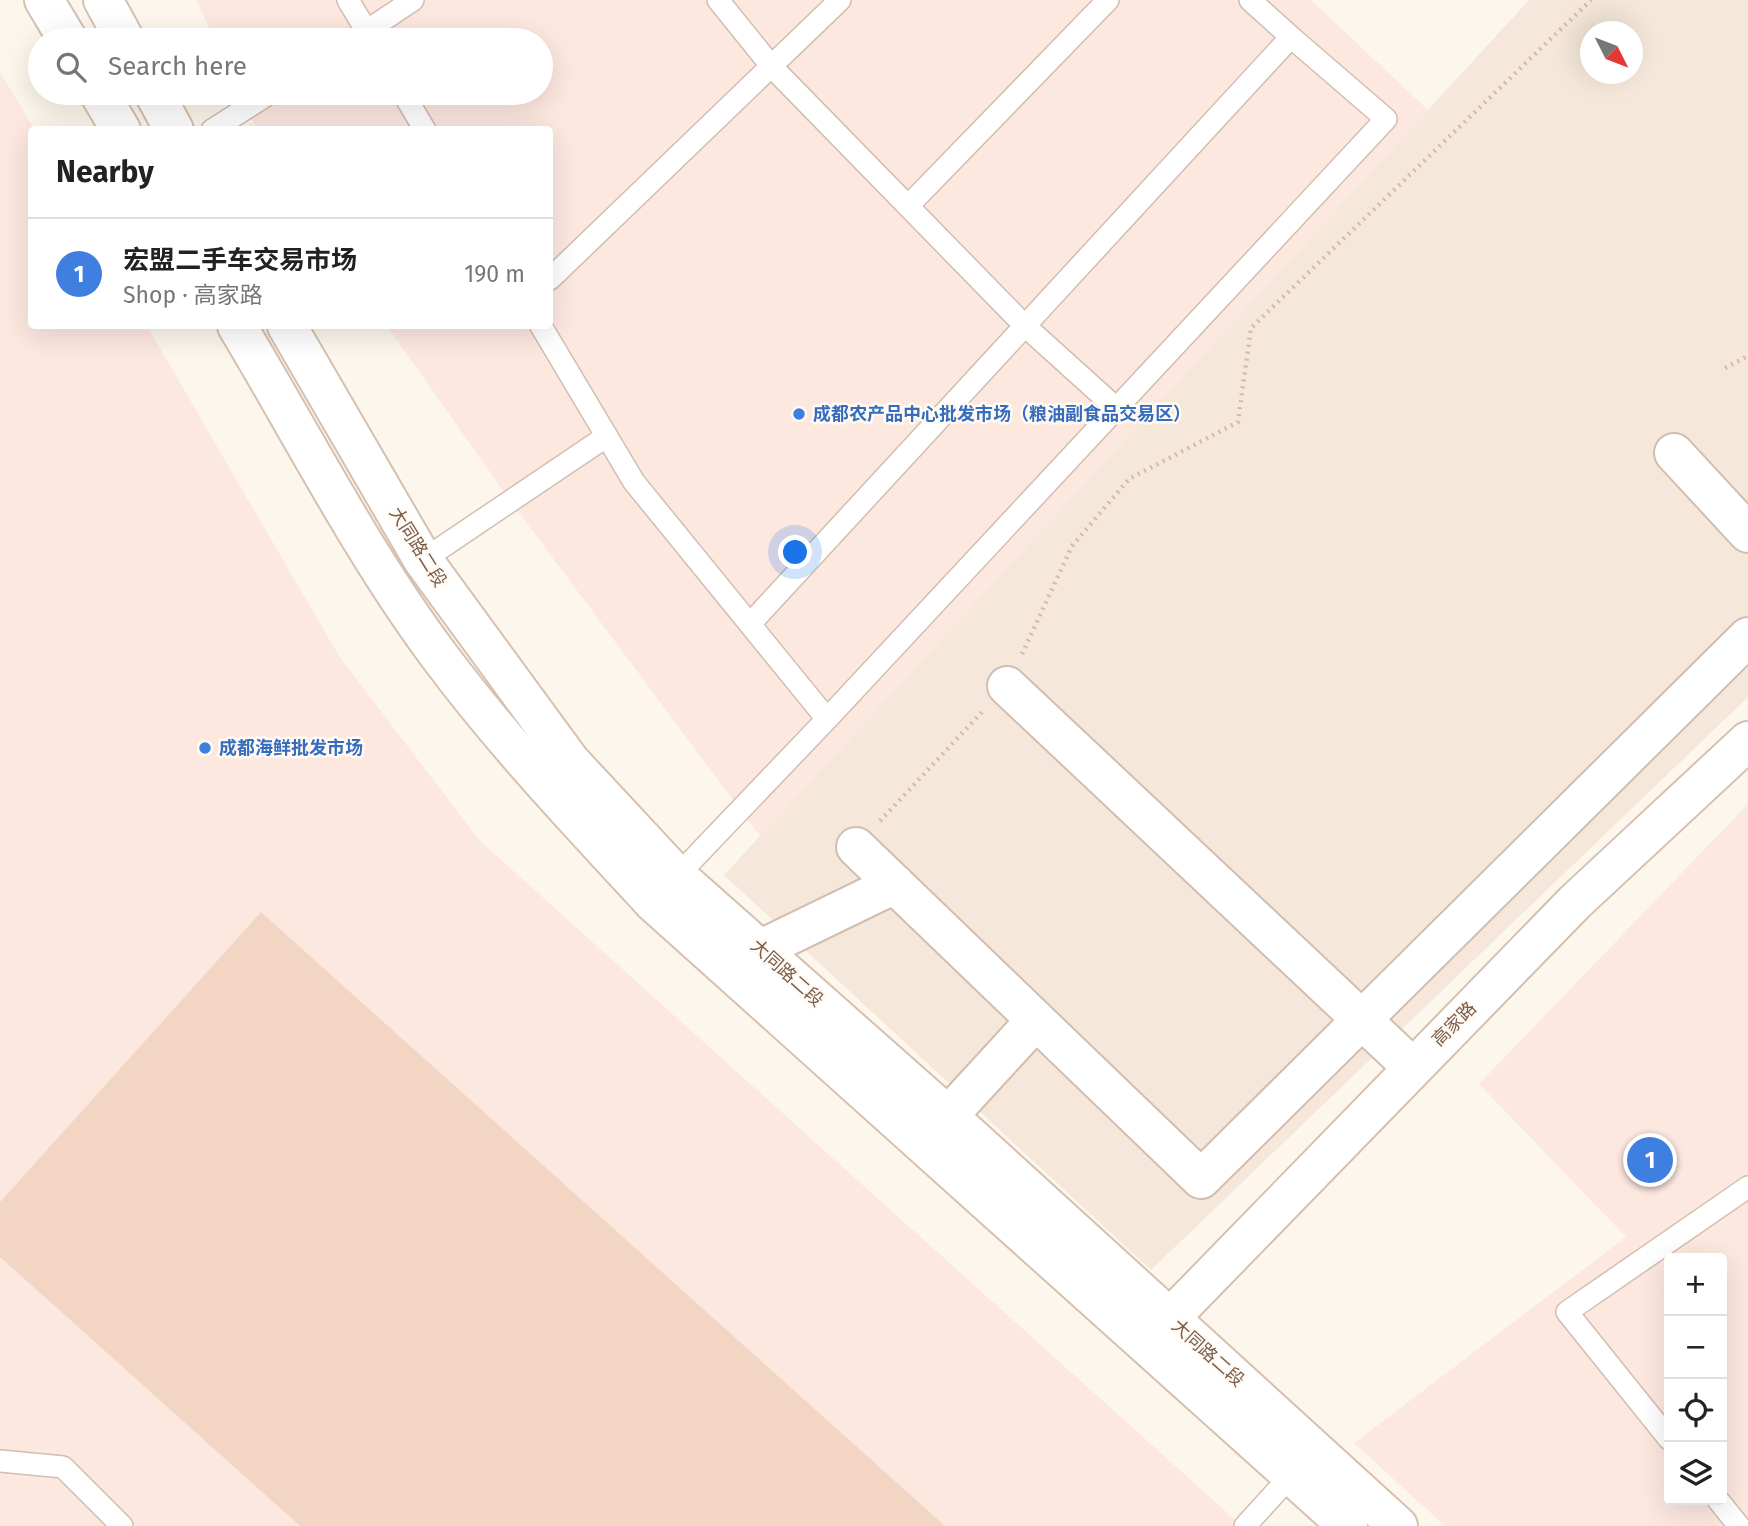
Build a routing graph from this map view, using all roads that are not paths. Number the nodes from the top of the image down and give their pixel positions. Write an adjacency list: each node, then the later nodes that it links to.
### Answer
1 (44, 0): 9 (street)
2 (103, 0): 10 (street)
3 (348, 0): 11 (lane)
4 (413, 0): 12 (lane)
5 (718, 0): 14 (lane)
6 (840, 0): 14 (lane)
7 (1108, 0): 23 (lane)
8 (1250, 0): 13 (lane)
9 (61, 28)
10 (118, 28)
11 (360, 28)
12 (376, 28)
13 (1291, 37): 25 (lane); 29 (lane)
14 (772, 67): 23 (lane); 24 (lane)
15 (106, 105): 19 (street)
16 (160, 105): 20 (street)
17 (251, 105): 21 (lane)
18 (410, 105): 22 (lane)
19 (119, 126)
20 (172, 126)
21 (218, 126)
22 (423, 126)
23 (908, 206): 25 (lane)
24 (553, 276)
25 (1024, 325): 29 (lane); 34 (lane)
26 (239, 329): 51 (street, 大同路二段)
27 (289, 329): 33 (street, 大同路二段)
28 (543, 329): 30 (lane)
29 (1116, 408): 37 (lane)
30 (607, 436): 33 (lane); 34 (lane)
31 (1674, 453): 32 (street)
32 (1748, 533)
33 (423, 560): 40 (street, 大同路二段)
34 (750, 624): 37 (lane)
35 (1748, 637): 43 (street)
36 (1007, 686): 43 (street)
37 (828, 719): 40 (lane)
38 (1748, 741): 45 (street, 高家路)
39 (856, 847): 41 (street)
40 (677, 876): 42 (street, 大同路二段)
41 (894, 884): 42 (street); 44 (street)
42 (761, 950): 46 (street, 大同路二段)
43 (1361, 1019): 44 (street); 45 (street)
44 (1036, 1020): 46 (street)
45 (1412, 1067): 48 (street, 高家路)
46 (948, 1116): 48 (street, 大同路二段)
47 (1748, 1187): 49 (lane)
48 (1170, 1318): 51 (street, 大同路二段)
49 (1664, 1433)
50 (0, 1461): 53 (lane)
51 (1303, 1462): 54 (lane); 55 (street, 大同路二段); 56 (street, 大同路二段)
52 (1722, 1505): 57 (lane)
53 (122, 1526)
54 (1245, 1526)
55 (1348, 1526)
56 (1398, 1526)
57 (1739, 1526)

